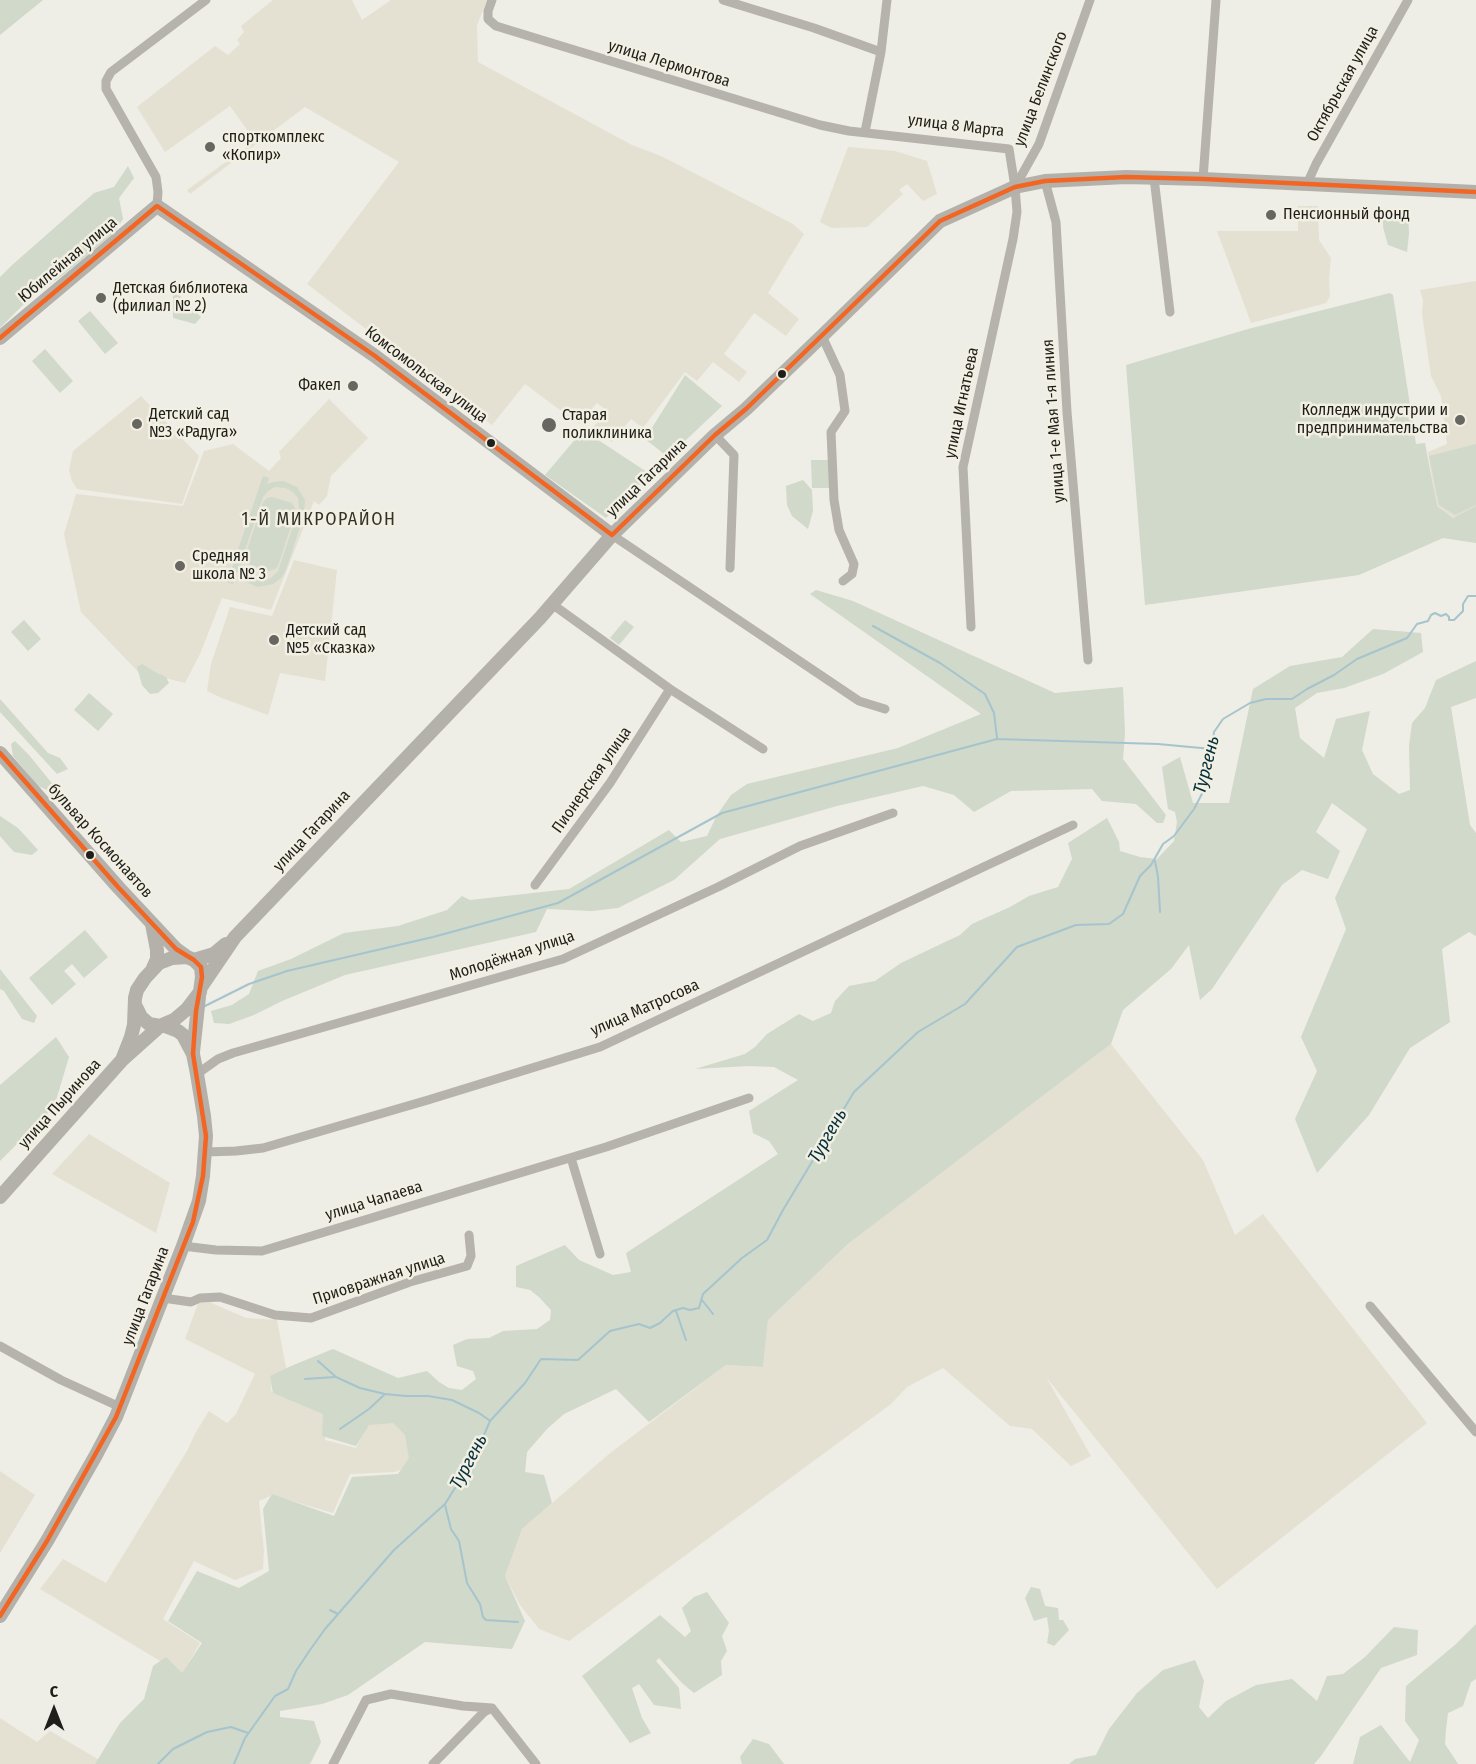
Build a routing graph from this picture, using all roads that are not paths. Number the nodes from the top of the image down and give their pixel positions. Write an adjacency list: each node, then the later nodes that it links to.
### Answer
1 (206, 0): 16 (street)
2 (492, 0): 9 (street, улица Лермонтова)
3 (723, 0): 8 (street)
4 (887, 0): 8 (street)
5 (1090, 0): 14 (street, улица Белинского)
6 (1216, 0): 11 (street)
7 (1408, 0): 13 (street, Октябрьская улица)
8 (881, 52): 9 (street)
9 (865, 132): 14 (street, улица 8 Марта)
10 (1154, 178): 11 (main road); 12 (main road); 17 (street)
11 (1203, 179): 13 (main road)
12 (1045, 181): 14 (main road); 26 (street, улица 1-е Мая 1-я линия)
13 (1307, 184): 15 (main road)
14 (1016, 187): 18 (main road, улица Гагарина); 25 (street, улица Игнатьева)
15 (1476, 192)
16 (157, 206): 19 (main road, Юбилейная улица); 21 (main road, Комсомольская улица)
17 (1170, 312)
18 (822, 336): 20 (main road, улица Гагарина); 23 (street)
19 (0, 338)
20 (715, 435): 21 (main road, улица Гагарина); 22 (street)
21 (612, 536): 24 (main road, улица Гагарина); 28 (street, Комсомольская улица)
22 (730, 568)
23 (843, 581)
24 (552, 604): 27 (street); 35 (main road, улица Гагарина)
25 (971, 627)
26 (1088, 660)
27 (670, 689): 29 (street); 33 (street, Пионерская улица)
28 (885, 709)
29 (763, 749)
30 (0, 753): 34 (main road, бульвар Космонавтов)
31 (893, 813): 43 (street, Молодёжная улица)
32 (1073, 825): 45 (street, улица Матросова)
33 (535, 885)
34 (152, 924): 36 (main road, бульвар Космонавтов); 37 (main road, бульвар Космонавтов)
35 (235, 937): 36 (main road, улица Гагарина); 38 (main road, улица Гагарина)
36 (190, 959): 37 (main road); 38 (main road)
37 (153, 968): 39 (main road)
38 (200, 989): 40 (main road); 41 (main road, улица Гагарина)
39 (135, 1005): 40 (main road); 42 (main road, улица Пыринова)
40 (162, 1026): 41 (main road, улица Гагарина); 42 (main road, улица Пыринова)
41 (193, 1054): 43 (main road, улица Гагарина)
42 (122, 1060): 47 (main road, улица Пыринова)
43 (197, 1074): 45 (main road, улица Гагарина)
44 (749, 1098): 46 (street, улица Чапаева)
45 (206, 1152): 49 (main road, улица Гагарина)
46 (571, 1158): 49 (street, улица Чапаева); 50 (street)
47 (0, 1197)
48 (469, 1235): 51 (street, Приовражная улица)
49 (183, 1246): 51 (main road, улица Гагарина)
50 (600, 1254)
51 (163, 1298): 54 (main road, улица Гагарина)
52 (1370, 1306): 55 (street)
53 (0, 1346): 54 (street)
54 (120, 1407): 56 (main road, улица Гагарина)
55 (1476, 1432)
56 (0, 1616)
57 (492, 1708): 58 (street); 59 (street); 60 (street)
58 (333, 1764)
59 (434, 1764)
60 (536, 1764)

